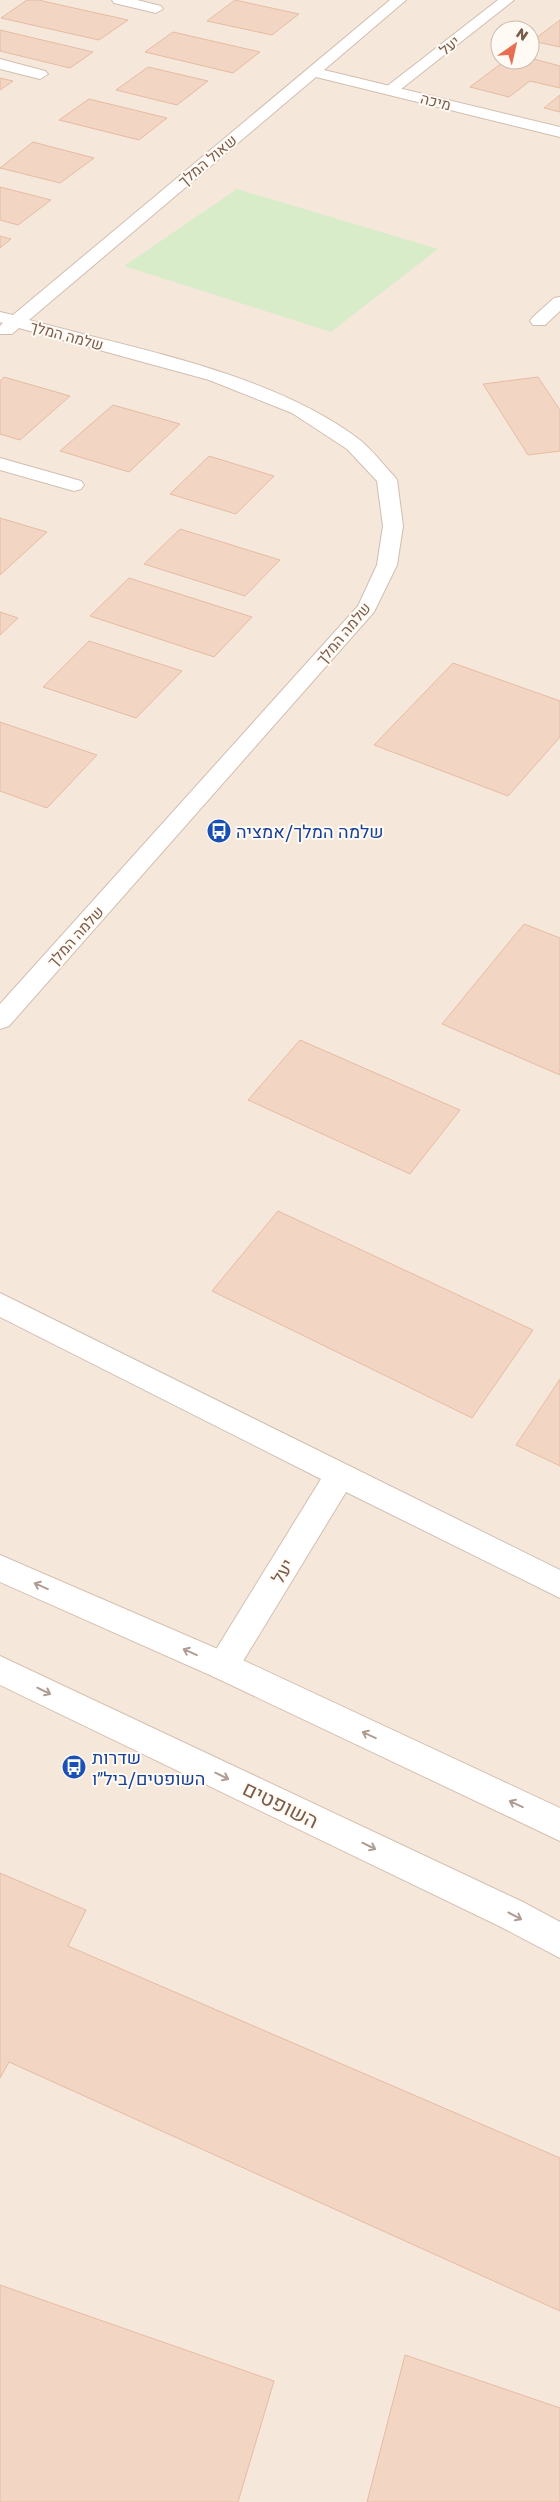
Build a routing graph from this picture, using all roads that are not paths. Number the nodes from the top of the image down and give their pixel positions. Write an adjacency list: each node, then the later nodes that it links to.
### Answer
1 (119, 0): 4 (street)
2 (399, 0): 6 (street, שאול המלך)
3 (507, 0): 8 (street, יעל)
4 (156, 9)
5 (0, 64): 7 (street)
6 (312, 72): 8 (street, מיכה); 11 (street, שאול המלך)
7 (40, 74)
8 (391, 90): 9 (street, מיכה)
9 (560, 132)
10 (560, 302): 12 (street)
11 (8, 319): 13 (street, שלמה המלך); 16 (street, שלמה המלך)
12 (539, 321)
13 (0, 335)
14 (0, 464): 15 (street)
15 (74, 485)
16 (0, 1020)
17 (0, 1304): 18 (street)
18 (340, 1475): 20 (street); 21 (street, יעל)
19 (0, 1568): 21 (street, one-way to 19)
20 (560, 1585)
21 (223, 1666): 23 (street, one-way to 21)
22 (0, 1670): 24 (street, השופטים, one-way to 24)
23 (560, 1825)
24 (560, 1940)

